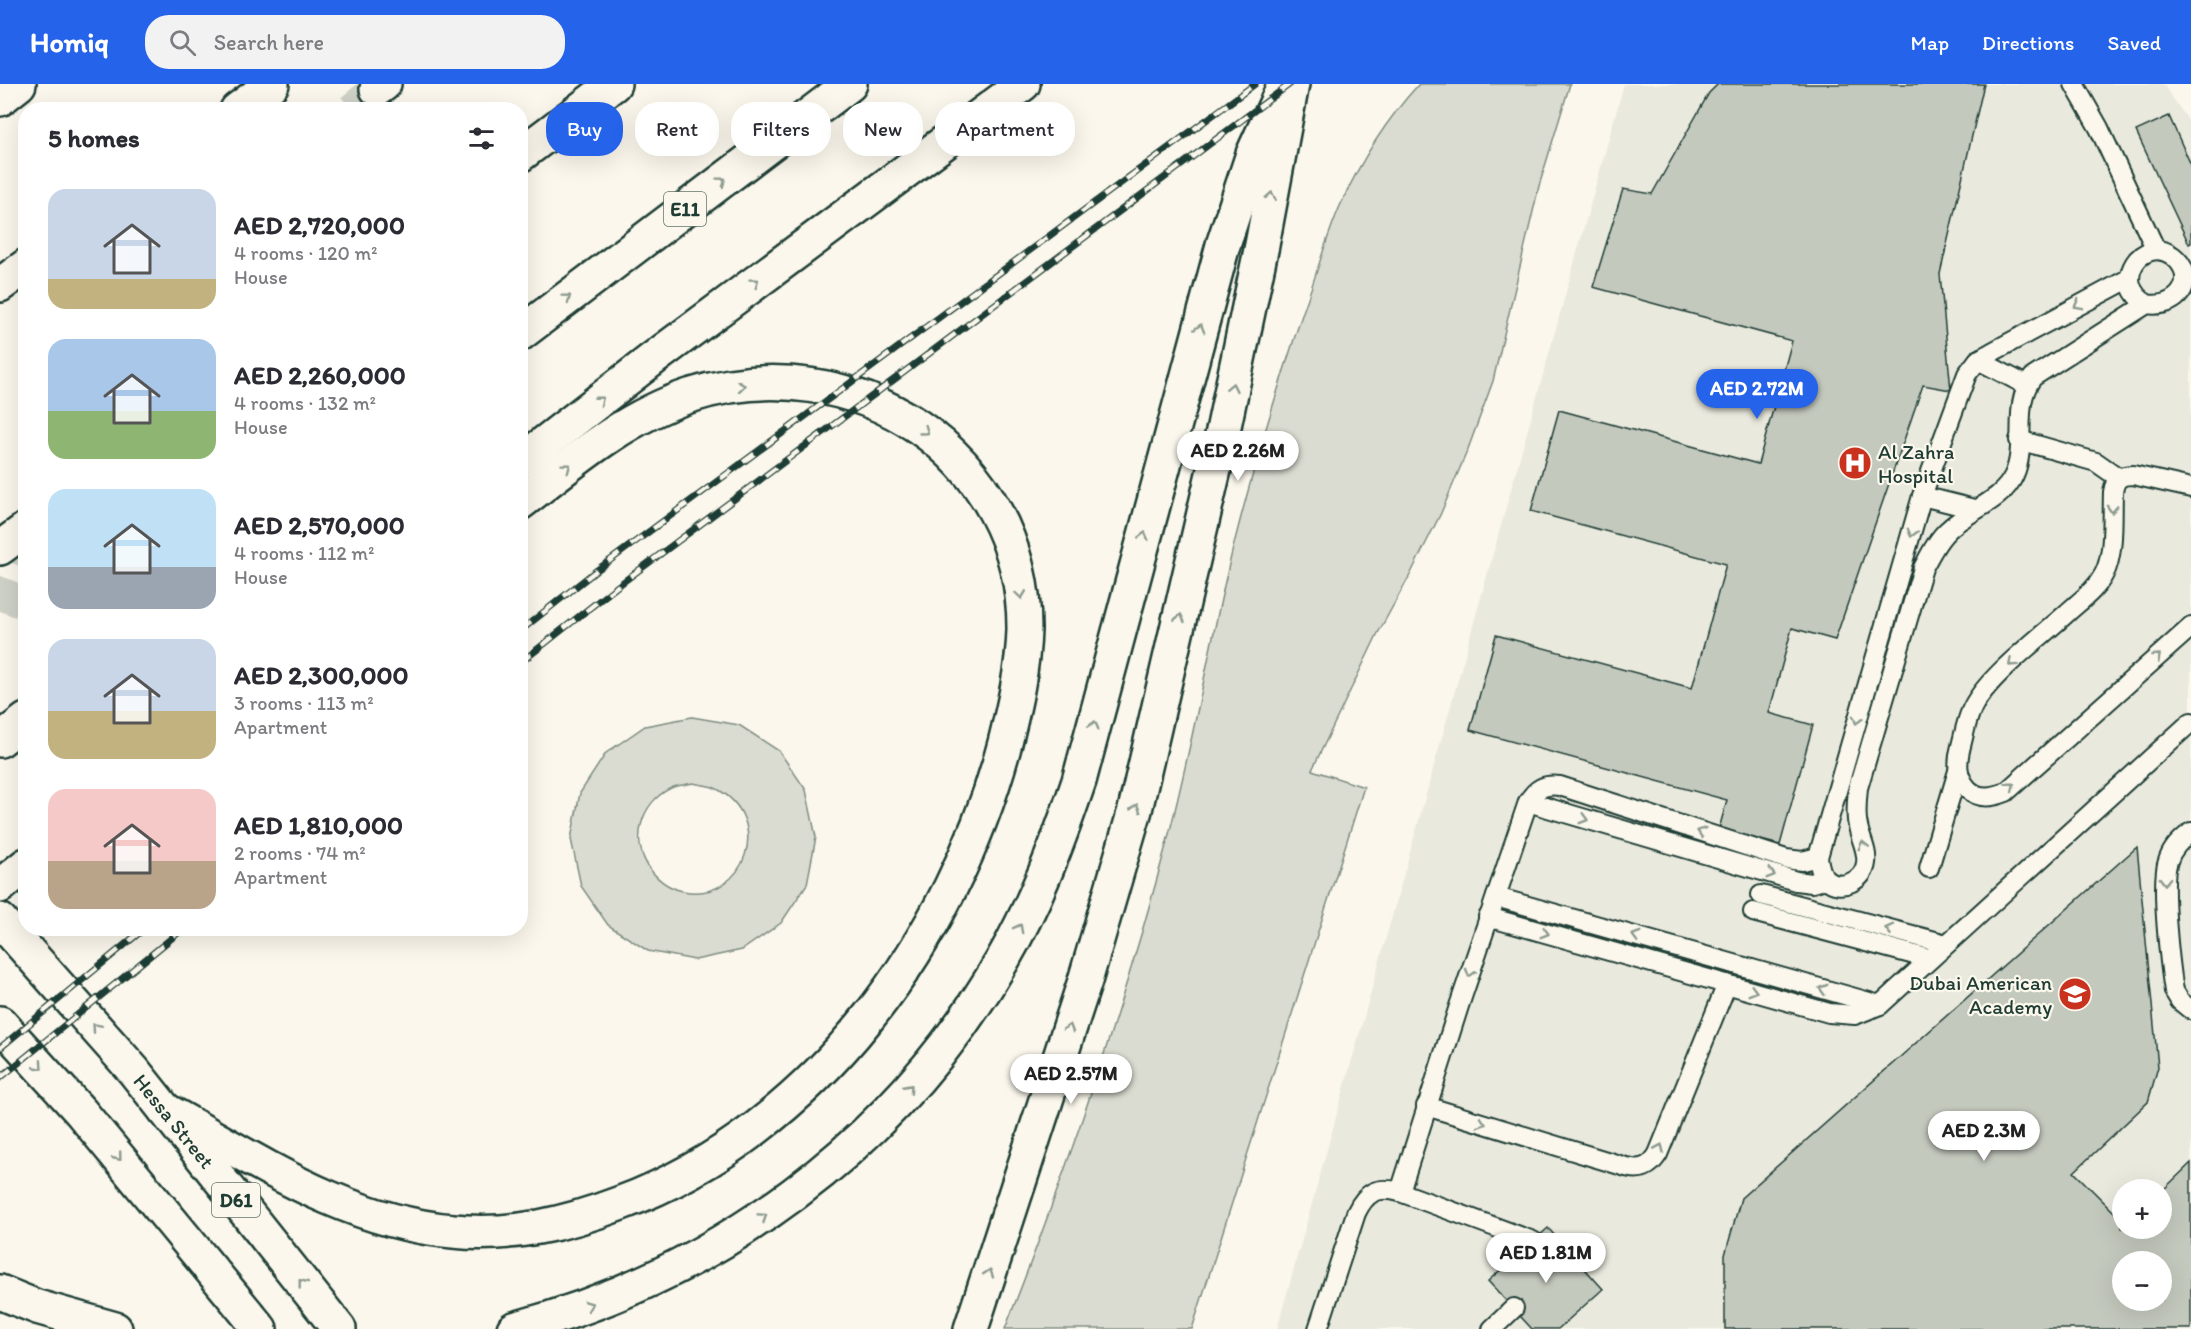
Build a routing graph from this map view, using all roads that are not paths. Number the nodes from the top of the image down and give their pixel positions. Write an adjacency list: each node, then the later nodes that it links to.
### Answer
1 (272, 84): 8 (main road)
2 (614, 84): 9 (main road)
3 (850, 84): 16 (main road, E11, one-way to 3)
4 (1023, 84): 20 (main road, one-way to 4)
5 (1286, 84): 58 (main road, one-way to 5)
6 (1292, 84): 59 (main road, one-way to 6)
7 (2074, 84): 10 (lane)
8 (248, 102)
9 (528, 149)
10 (2156, 250): 12 (lane); 13 (lane)
11 (18, 272): 14 (main road)
12 (2188, 272): 15 (lane)
13 (2130, 278): 15 (lane); 17 (lane, one-way to 17)
14 (0, 285)
15 (2147, 304): 18 (lane)
16 (528, 328)
17 (1978, 360): 18 (lane); 23 (lane)
18 (2026, 385): 19 (lane)
19 (2019, 440): 21 (lane); 25 (lane)
20 (528, 456)
21 (2119, 478): 22 (lane); 32 (lane, one-way to 32)
22 (2191, 488)
23 (1922, 496): 25 (lane); 35 (lane, one-way to 35)
24 (528, 497): 50 (main road, one-way to 50)
25 (1974, 509): 38 (lane, one-way to 25)
26 (18, 535): 27 (main road)
27 (0, 548)
28 (2191, 627): 32 (lane, one-way to 28)
29 (2191, 722): 43 (lane)
30 (18, 726): 31 (main road)
31 (0, 740)
32 (1958, 771): 36 (lane)
33 (1528, 802): 35 (lane, one-way to 33); 38 (lane, one-way to 38); 40 (lane)
34 (2191, 832): 47 (lane, one-way to 47)
35 (1818, 857): 38 (lane)
36 (1929, 868)
37 (18, 871): 39 (main road)
38 (1827, 879)
39 (0, 886)
40 (1496, 897): 41 (lane); 46 (lane, one-way to 40)
41 (1488, 917): 45 (lane, one-way to 45); 49 (lane, one-way to 49)
42 (0, 920): 50 (main road, Hessa Street / D61, one-way to 42)
43 (1946, 944): 44 (lane); 44 (lane, one-way to 44)
44 (1930, 959): 46 (lane)
45 (1727, 984): 46 (lane, one-way to 46); 49 (lane, one-way to 45)
46 (1880, 1005)
47 (2191, 1011)
48 (0, 1023): 56 (main road, one-way to 56)
49 (1426, 1106): 51 (lane)
50 (165, 1110): 57 (main road, Hessa Street / D61, one-way to 50)
51 (1400, 1192): 52 (lane); 60 (lane)
52 (1533, 1241)
53 (0, 1292): 55 (main road)
54 (1514, 1308): 61 (lane)
55 (115, 1329)
56 (260, 1329)
57 (339, 1329)
58 (514, 1329)
59 (971, 1329)
60 (1318, 1329)
61 (1492, 1329)

